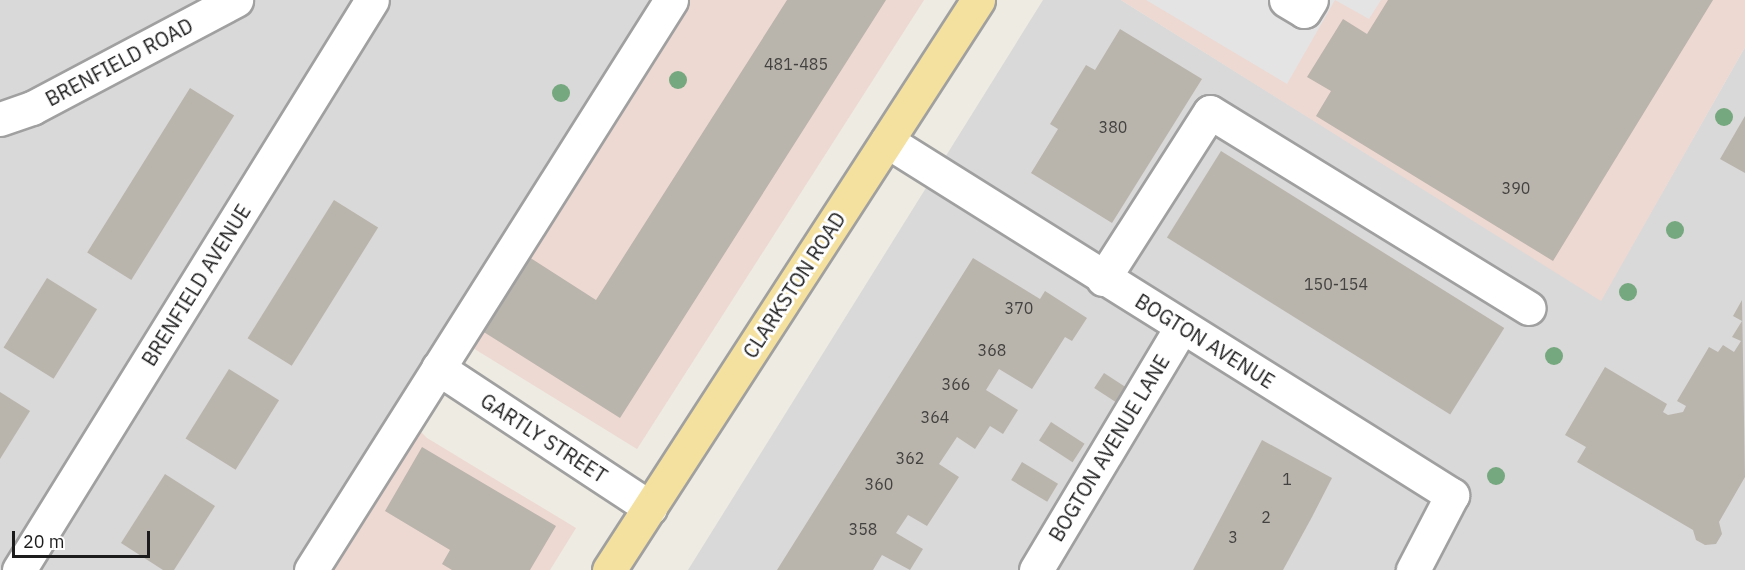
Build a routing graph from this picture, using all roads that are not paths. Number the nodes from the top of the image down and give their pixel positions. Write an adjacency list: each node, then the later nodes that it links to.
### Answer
1 (236, 0): 7 (street, BRENFIELD ROAD)
2 (372, 0): 14 (street, BRENFIELD AVENUE)
3 (671, 0): 12 (street)
4 (978, 0): 8 (main road, CLARKSTON ROAD)
5 (1286, 0): 6 (street)
6 (1311, 0)
7 (0, 119)
8 (887, 141): 9 (street, BOGTON AVENUE); 13 (main road, CLARKSTON ROAD)
9 (1103, 279): 10 (street); 11 (street, BOGTON AVENUE)
10 (1528, 308)
11 (1182, 326): 17 (street, BOGTON AVENUE LANE); 18 (street, BOGTON AVENUE)
12 (438, 368): 13 (street, GARTLY STREET); 15 (street)
13 (650, 508): 16 (main road, CLARKSTON ROAD)
14 (19, 570)
15 (311, 570)
16 (609, 570)
17 (1036, 570)
18 (1413, 570)

